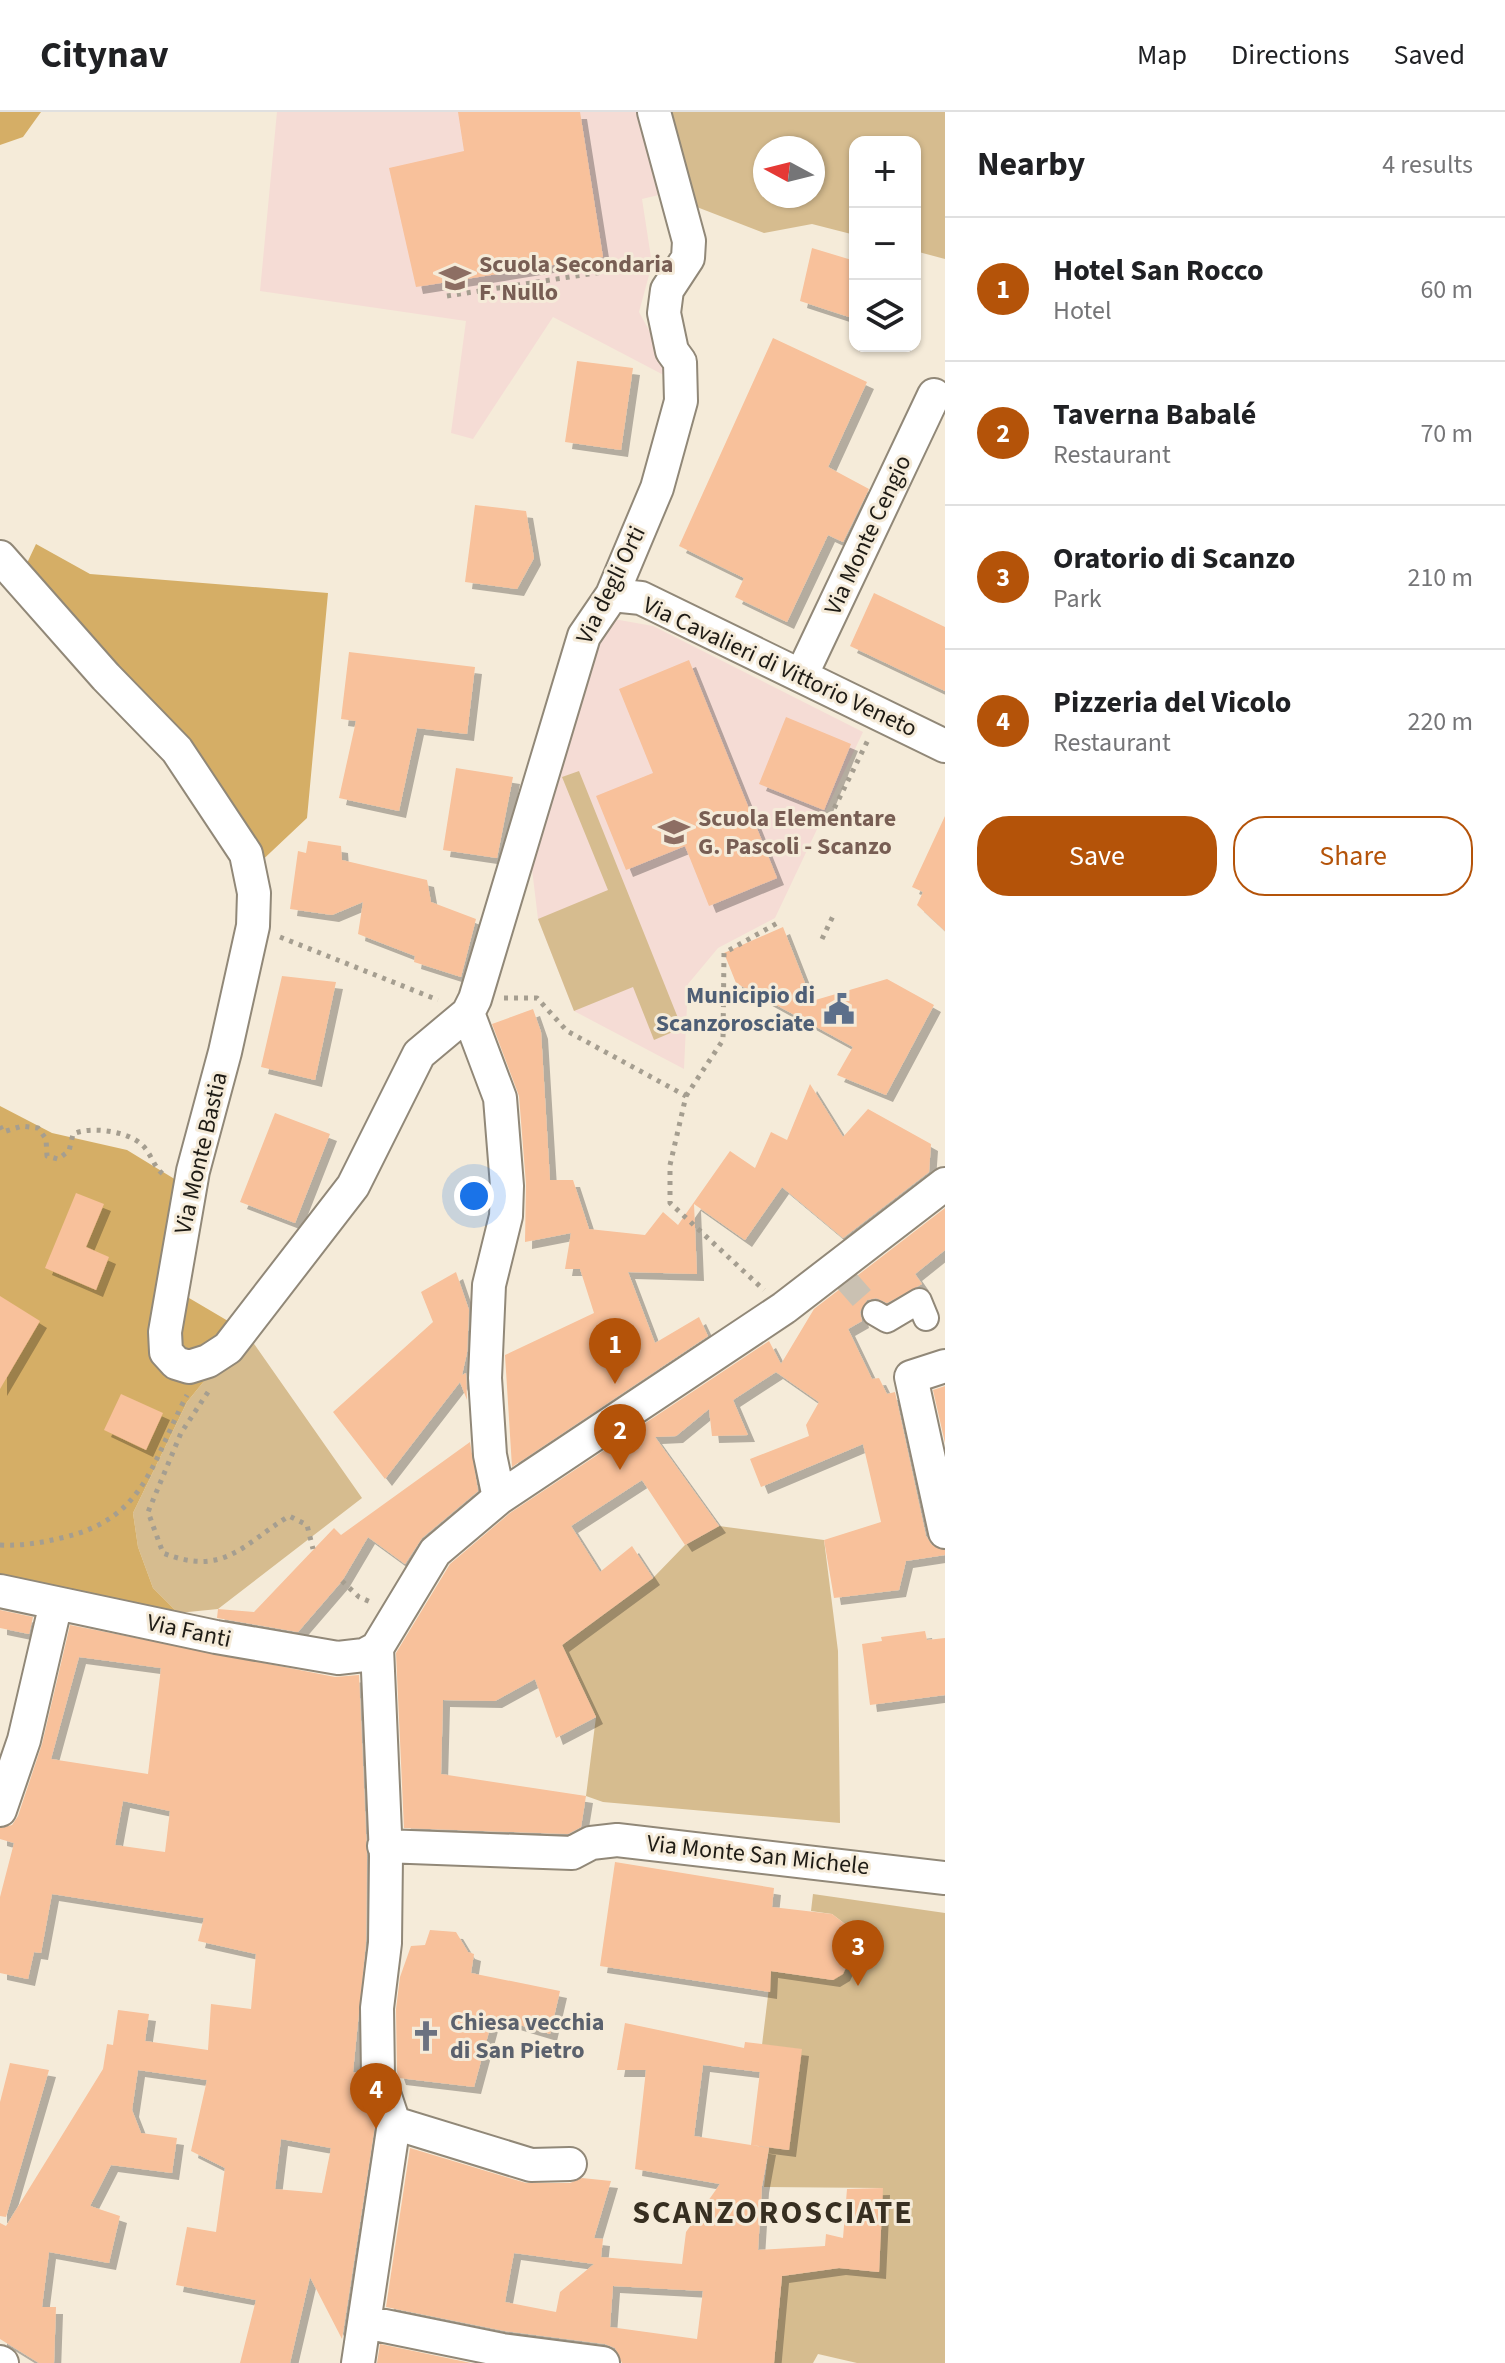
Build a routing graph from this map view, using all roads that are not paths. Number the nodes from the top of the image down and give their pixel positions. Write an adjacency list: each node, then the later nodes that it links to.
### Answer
1 (654, 112): 4 (street, Via degli Orti)
2 (934, 395): 5 (street, Via Monte Cengio)
3 (0, 557): 7 (street, Via Monte Bastia)
4 (612, 595): 5 (street, Via Cavalieri di Vittorio Veneto); 7 (street, Via degli Orti)
5 (802, 674): 6 (street, Via Cavalieri di Vittorio Veneto)
6 (945, 746)
7 (472, 1006): 13 (street)
8 (945, 1184): 13 (street)
9 (875, 1313): 10 (street)
10 (926, 1318)
11 (945, 1366): 12 (street)
12 (935, 1446): 14 (street)
13 (499, 1498): 17 (street)
14 (945, 1532)
15 (0, 1591): 16 (street, Via Fanti)
16 (56, 1603): 17 (street, Via Fanti); 18 (street)
17 (377, 1648): 19 (street)
18 (0, 1810)
19 (384, 1846): 20 (street, Via Monte San Michele); 21 (street)
20 (945, 1878)
21 (394, 2123): 22 (street); 23 (street)
22 (570, 2164)
23 (365, 2322): 24 (street); 25 (street)
24 (358, 2363)
25 (603, 2363)

